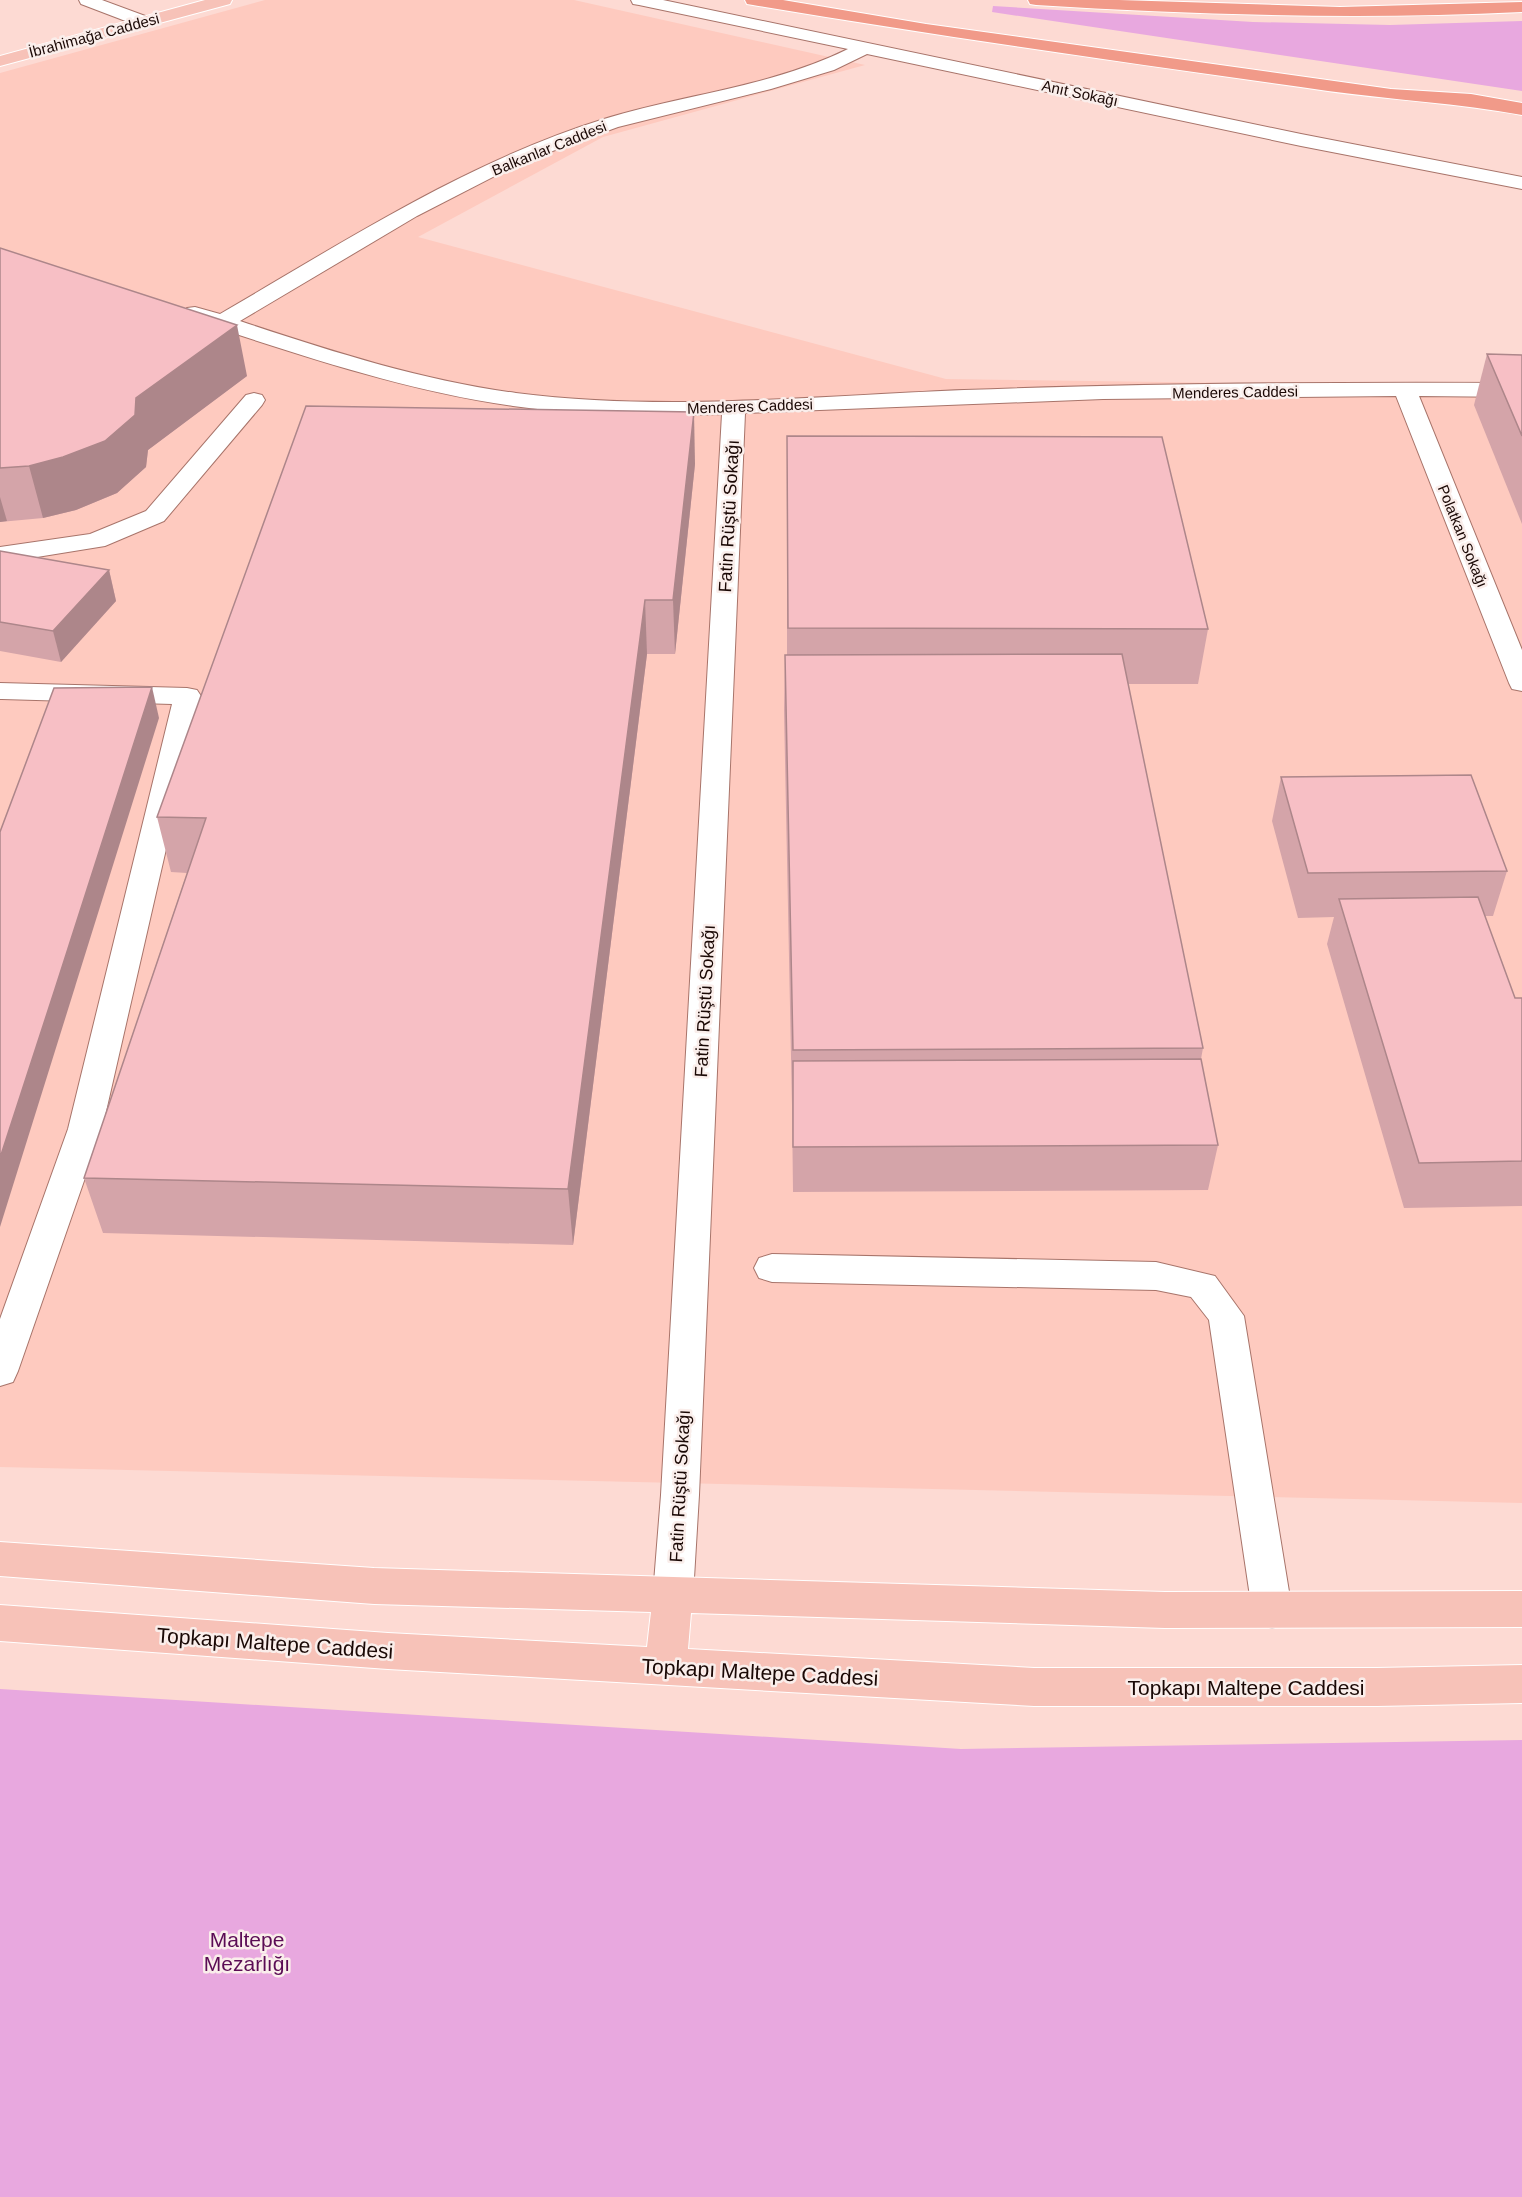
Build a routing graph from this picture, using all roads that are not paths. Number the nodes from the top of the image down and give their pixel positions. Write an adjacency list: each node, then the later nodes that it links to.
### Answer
1 (87, 0): 8 (street)
2 (224, 0): 8 (main road, İbrahimağa Caddesi)
3 (639, 0): 9 (street, Anıt Sokağı)
4 (753, 0): 11 (highway)
5 (1036, 0): 6 (highway)
6 (1522, 7)
7 (949, 15): 11 (highway)
8 (142, 21): 10 (main road, İbrahimağa Caddesi)
9 (867, 47): 13 (street, Anıt Sokağı); 15 (street, Balkanlar Caddesi)
10 (0, 61)
11 (1491, 104): 12 (highway)
12 (1522, 109)
13 (1522, 183)
14 (177, 307): 15 (street, Menderes Caddesi)
15 (222, 322): 19 (street, Menderes Caddesi)
16 (1404, 388): 17 (street, Menderes Caddesi); 19 (street, Menderes Caddesi); 21 (street, Polatkan Sokağı)
17 (1522, 390)
18 (254, 400): 20 (street)
19 (734, 406): 26 (street, Fatin Rüştü Sokağı)
20 (0, 555)
21 (1522, 683)
22 (1, 693): 24 (street)
23 (772, 1268): 28 (street)
24 (0, 1371)
25 (0, 1559): 26 (main road)
26 (673, 1595): 28 (main road); 30 (main road)
27 (1522, 1609): 28 (main road)
28 (1272, 1610)
29 (0, 1623): 30 (main road, Topkapı Maltepe Caddesi)
30 (666, 1667): 31 (main road, Topkapı Maltepe Caddesi)
31 (1522, 1684)

